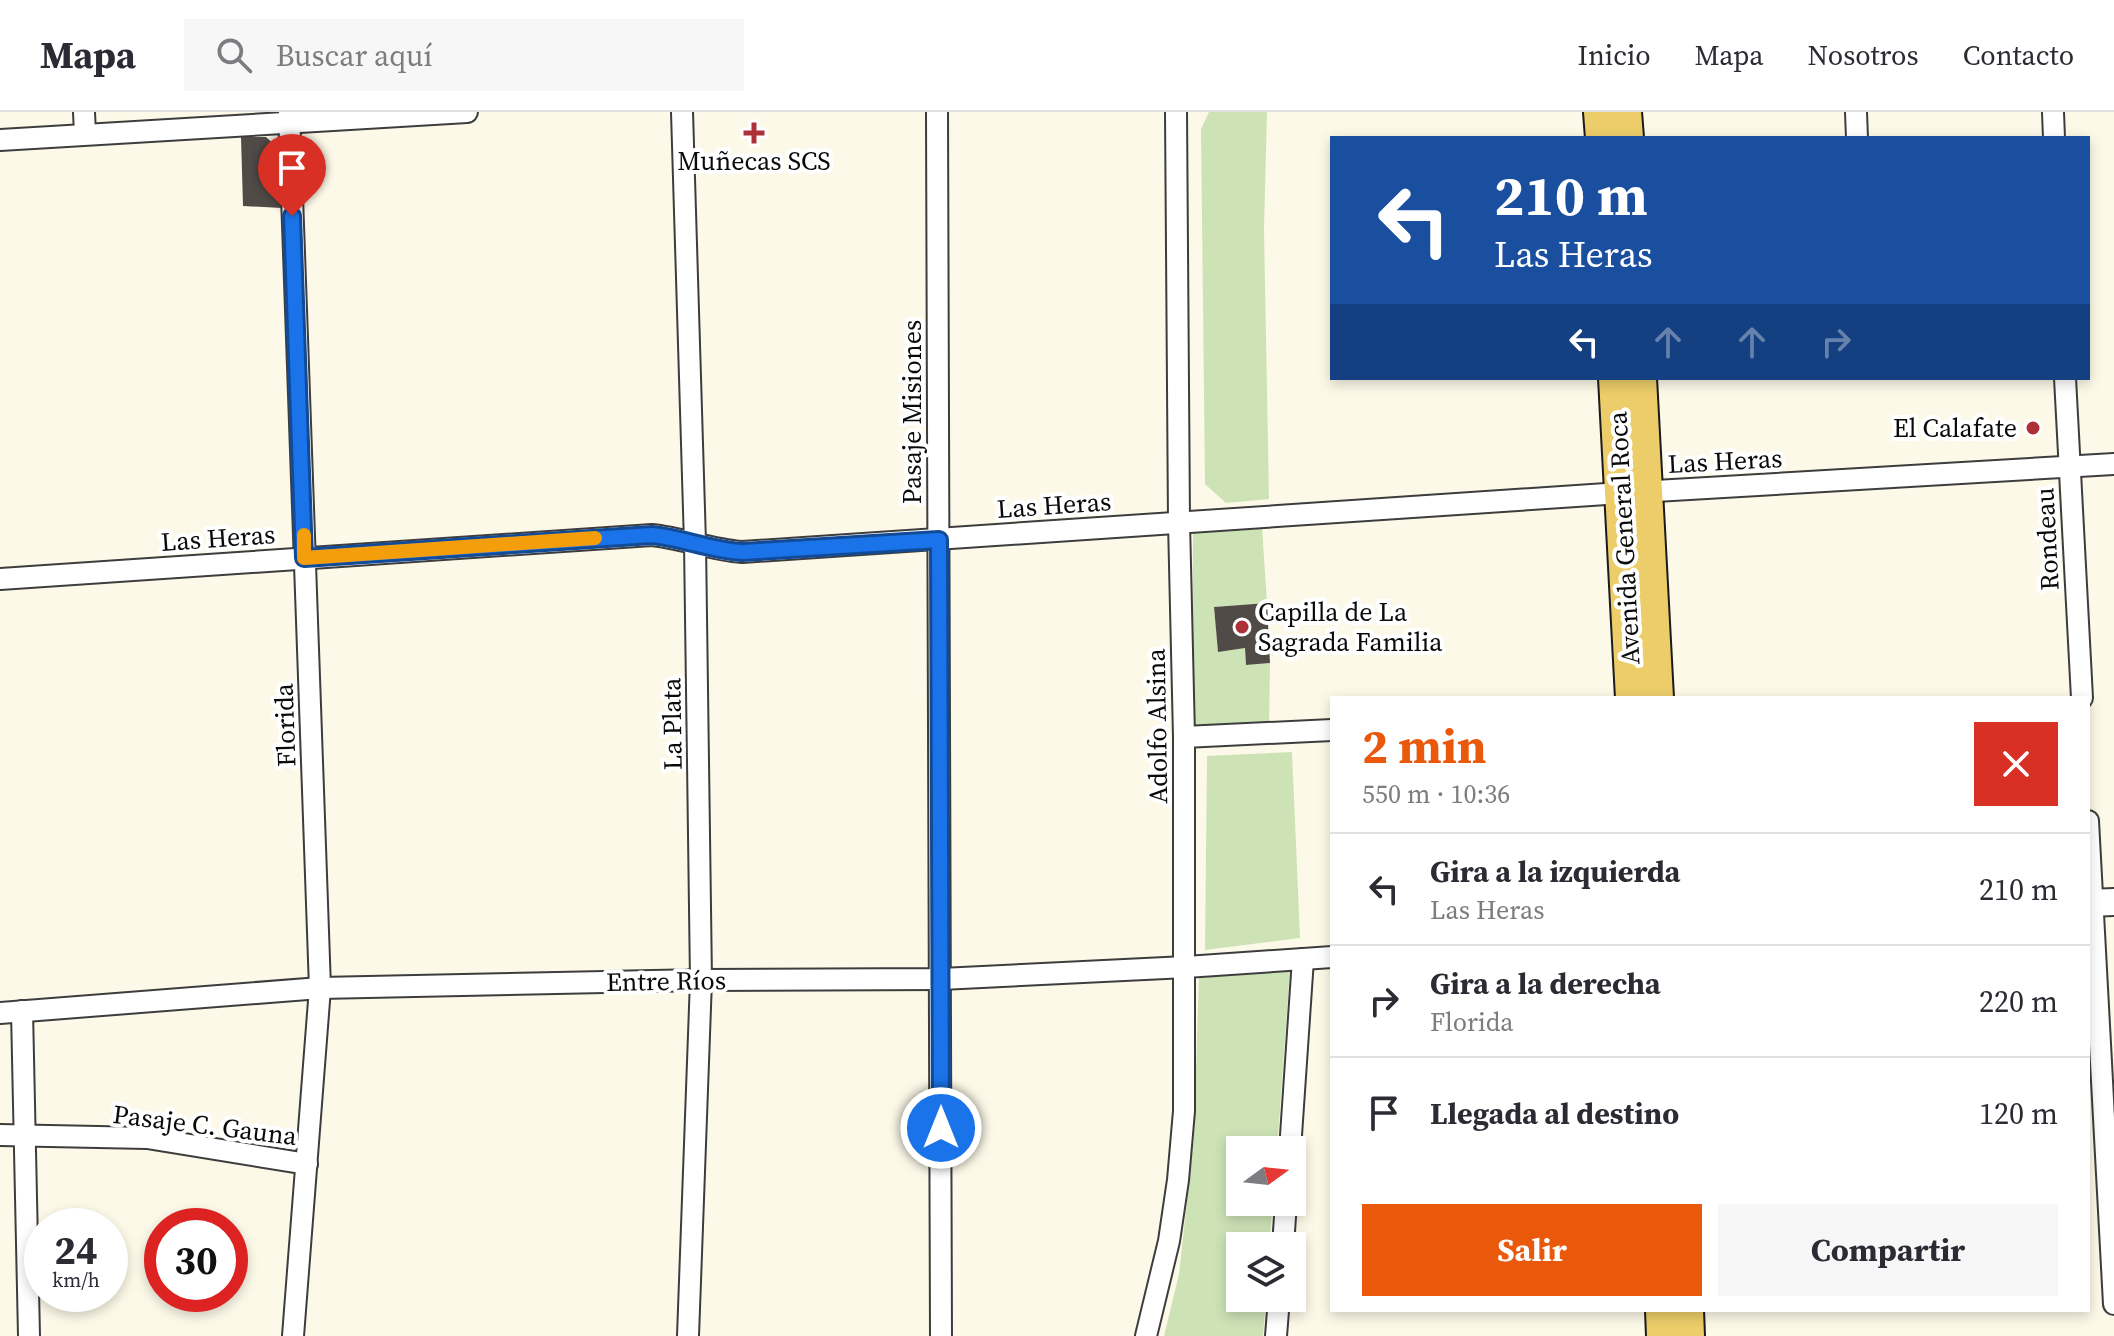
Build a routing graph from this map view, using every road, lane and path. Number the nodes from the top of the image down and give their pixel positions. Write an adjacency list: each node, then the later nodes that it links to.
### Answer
1 (84, 112): 11 (street)
2 (467, 112): 10 (street)
3 (682, 112): 25 (street, La Plata)
4 (937, 112): 24 (street, Pasaje Misiones)
5 (1176, 112): 23 (street, Adolfo Alsina)
6 (1600, 112): 12 (main road)
7 (1625, 112): 13 (main road)
8 (1856, 112): 14 (street)
9 (2053, 112): 15 (street)
10 (289, 117): 11 (street); 26 (street, Florida)
11 (85, 134): 16 (street)
12 (1602, 136)
13 (1627, 136)
14 (1857, 136)
15 (2054, 136)
16 (0, 140)
17 (1615, 380): 22 (main road, Avenida General Roca)
18 (1640, 380): 22 (main road, Avenida General Roca)
19 (2065, 380): 21 (street, Rondeau)
20 (2114, 464): 21 (street, Las Heras)
21 (2069, 467): 22 (street, Las Heras); 30 (street, Rondeau)
22 (1634, 492): 23 (street, Las Heras); 28 (main road, Avenida General Roca); 29 (main road, Avenida General Roca)
23 (1179, 522): 24 (street, Las Heras); 32 (street, Adolfo Alsina)
24 (939, 540): 25 (street, Las Heras); 38 (street, Pasaje Misiones)
25 (695, 543): 26 (street, Las Heras); 39 (street, La Plata)
26 (304, 558): 27 (street, Las Heras); 40 (street, Florida)
27 (0, 579)
28 (1632, 696)
29 (1657, 696)
30 (2082, 696)
31 (1330, 730): 32 (street)
32 (1184, 737): 37 (street, Adolfo Alsina)
33 (2090, 837): 34 (street)
34 (2098, 903): 47 (street)
35 (1330, 957): 36 (street, Entre Ríos)
36 (1303, 959): 37 (street, Entre Ríos); 45 (street)
37 (1186, 967): 38 (street, Entre Ríos); 55 (street, Adolfo Alsina)
38 (941, 979): 39 (street, Entre Ríos); 54 (street, Pasaje Misiones)
39 (701, 980): 40 (street, Entre Ríos); 53 (street, La Plata)
40 (320, 988): 41 (street, Entre Ríos); 46 (street, Florida)
41 (22, 1011): 42 (street, Entre Ríos); 43 (street)
42 (0, 1013)
43 (25, 1134): 44 (street, Pasaje C. Gauna); 46 (street, Pasaje C. Gauna); 51 (street)
44 (0, 1135)
45 (1291, 1136)
46 (307, 1164): 52 (street, Florida)
47 (2114, 1304)
48 (1278, 1312): 56 (street)
49 (1662, 1312): 57 (main road)
50 (1687, 1312): 58 (main road)
51 (29, 1336)
52 (293, 1336)
53 (688, 1336)
54 (941, 1336)
55 (1146, 1336)
56 (1276, 1336)
57 (1663, 1336)
58 (1688, 1336)

